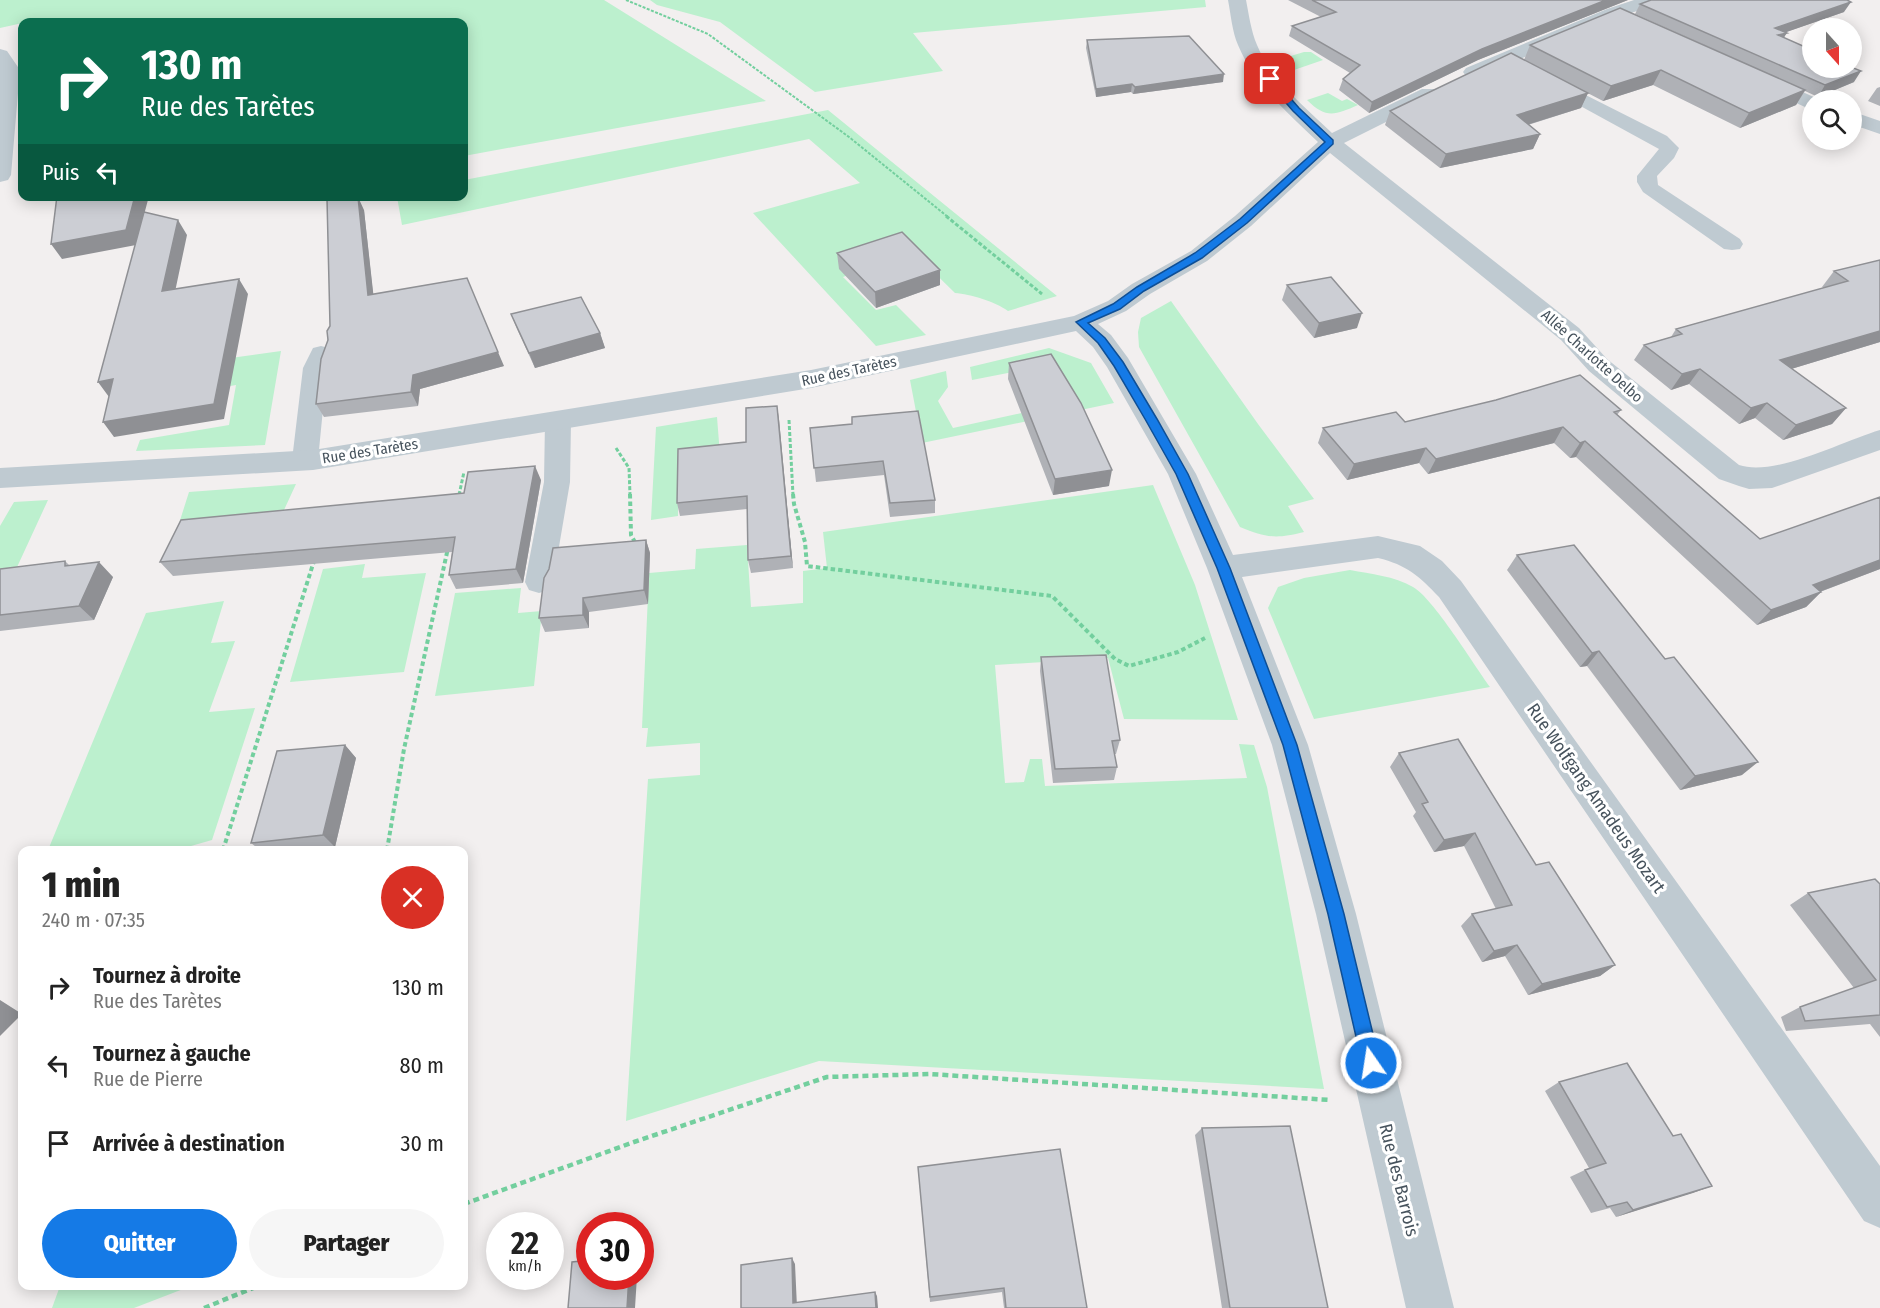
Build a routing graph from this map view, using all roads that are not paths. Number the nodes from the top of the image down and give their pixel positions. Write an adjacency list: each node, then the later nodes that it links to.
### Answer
1 (1237, 0): 11 (street, Allée Charlotte Delbo)
2 (1652, 0): 3 (street, Rue des Tarètes)
3 (1612, 13): 4 (street); 6 (street, Rue des Tarètes)
4 (1643, 27)
5 (0, 55): 12 (street)
6 (1521, 66): 11 (street, Rue des Tarètes); 13 (lane)
7 (1738, 69): 8 (street)
8 (1802, 98)
9 (1862, 121): 10 (street)
10 (1880, 128)
11 (1330, 142): 14 (street, Rue des Tarètes); 17 (street, Allée Charlotte Delbo)
12 (0, 175)
13 (1732, 244)
14 (1081, 322): 16 (street, Rue des Tarètes); 20 (street, Rue des Barrois)
15 (321, 353): 18 (lane)
16 (558, 421): 18 (street, Rue des Tarètes); 21 (lane)
17 (1880, 440)
18 (305, 460): 19 (street, Rue des Tarètes)
19 (0, 478)
20 (1223, 568): 22 (street, Rue Wolfgang Amadeus Mozart); 23 (street, Rue des Barrois)
21 (539, 582)
22 (1880, 1205)
23 (1430, 1308)

